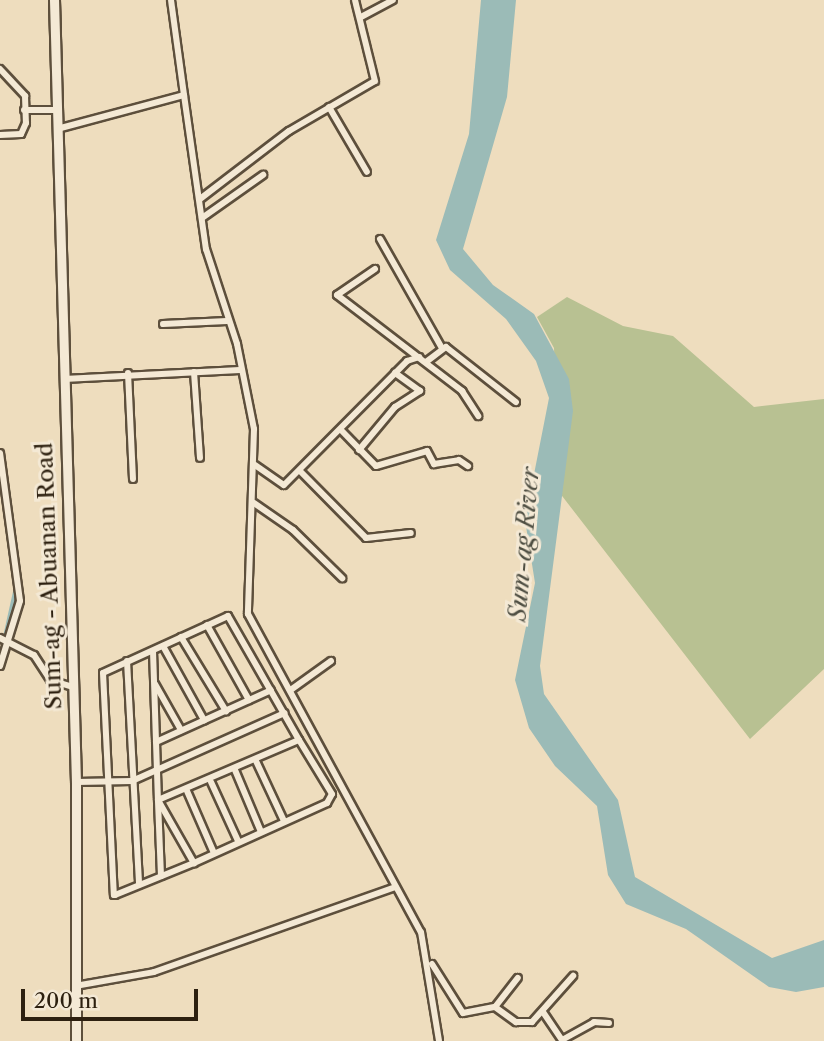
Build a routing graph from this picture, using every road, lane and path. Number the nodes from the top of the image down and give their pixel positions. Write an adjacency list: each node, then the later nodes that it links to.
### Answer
1 (54, 0): 10 (main road, Sum-ag - Abuanan Road)
2 (172, 0): 7 (street)
3 (355, 0): 5 (street)
4 (393, 0): 5 (street)
5 (361, 17): 8 (street)
6 (0, 69): 9 (street)
7 (184, 95): 11 (street); 15 (street)
8 (329, 107): 13 (street); 15 (street)
9 (24, 110): 10 (street); 12 (street)
10 (57, 110): 11 (main road, Sum-ag - Abuanan Road)
11 (57, 129): 28 (main road, Sum-ag - Abuanan Road)
12 (0, 135)
13 (367, 172)
14 (263, 175): 16 (street)
15 (200, 199): 16 (street)
16 (202, 218): 19 (street)
17 (380, 239): 21 (street)
18 (375, 269): 22 (street)
19 (227, 321): 20 (street); 24 (street)
20 (163, 324)
21 (442, 348): 23 (street); 29 (street)
22 (419, 357): 23 (street); 27 (street)
23 (426, 362): 30 (street)
24 (240, 370): 25 (street); 35 (street)
25 (194, 372): 26 (street); 34 (street)
26 (128, 373): 28 (street); 38 (street)
27 (395, 373): 31 (street); 32 (street)
28 (64, 379): 51 (main road, Sum-ag - Abuanan Road)
29 (516, 402)
30 (478, 416)
31 (341, 430): 32 (street); 37 (street)
32 (359, 450): 36 (street)
33 (0, 453): 44 (street)
34 (200, 458)
35 (255, 465): 37 (street); 39 (street)
36 (468, 466)
37 (300, 471): 40 (street)
38 (133, 479)
39 (254, 503): 41 (street); 52 (street)
40 (411, 533)
41 (342, 578)
42 (207, 625): 43 (street); 53 (street); 54 (street)
43 (181, 637): 45 (street); 55 (street)
44 (3, 640): 49 (street); 51 (street)
45 (163, 646): 46 (street); 57 (street)
46 (153, 651): 47 (street); 50 (street)
47 (127, 661): 64 (street); 66 (street)
48 (331, 661): 52 (street)
49 (0, 666)
50 (154, 682): 58 (street); 60 (street)
51 (70, 686): 65 (main road, Sum-ag - Abuanan Road)
52 (292, 689): 77 (street)
53 (271, 690): 54 (street); 56 (street)
54 (249, 700): 55 (street)
55 (226, 711): 57 (street)
56 (285, 713): 59 (street); 63 (street)
57 (204, 720): 58 (street)
58 (181, 730): 60 (street)
59 (299, 740): 61 (street); 70 (street)
60 (156, 742): 63 (street)
61 (256, 761): 62 (street); 70 (street)
62 (235, 770): 67 (street); 71 (street)
63 (157, 771): 64 (street); 69 (street)
64 (132, 781): 66 (street); 76 (street)
65 (76, 782): 66 (street); 81 (main road, Sum-ag - Abuanan Road)
66 (104, 782): 76 (street)
67 (211, 782): 68 (street); 72 (street)
68 (187, 791): 69 (street); 73 (street)
69 (158, 800): 74 (street); 75 (street)
70 (284, 821): 71 (street)
71 (261, 832): 72 (street)
72 (238, 842): 73 (street)
73 (214, 853): 74 (street)
74 (194, 863): 75 (street)
75 (161, 876): 76 (street)
76 (139, 885)
77 (396, 887): 78 (street); 81 (street)
78 (430, 960): 82 (street); 86 (street)
79 (573, 976): 83 (street)
80 (518, 978): 82 (street)
81 (75, 986): 85 (main road, Sum-ag - Abuanan Road)
82 (495, 1007): 83 (street)
83 (543, 1012): 84 (street)
84 (609, 1023)
85 (76, 1041)
86 (439, 1041)

